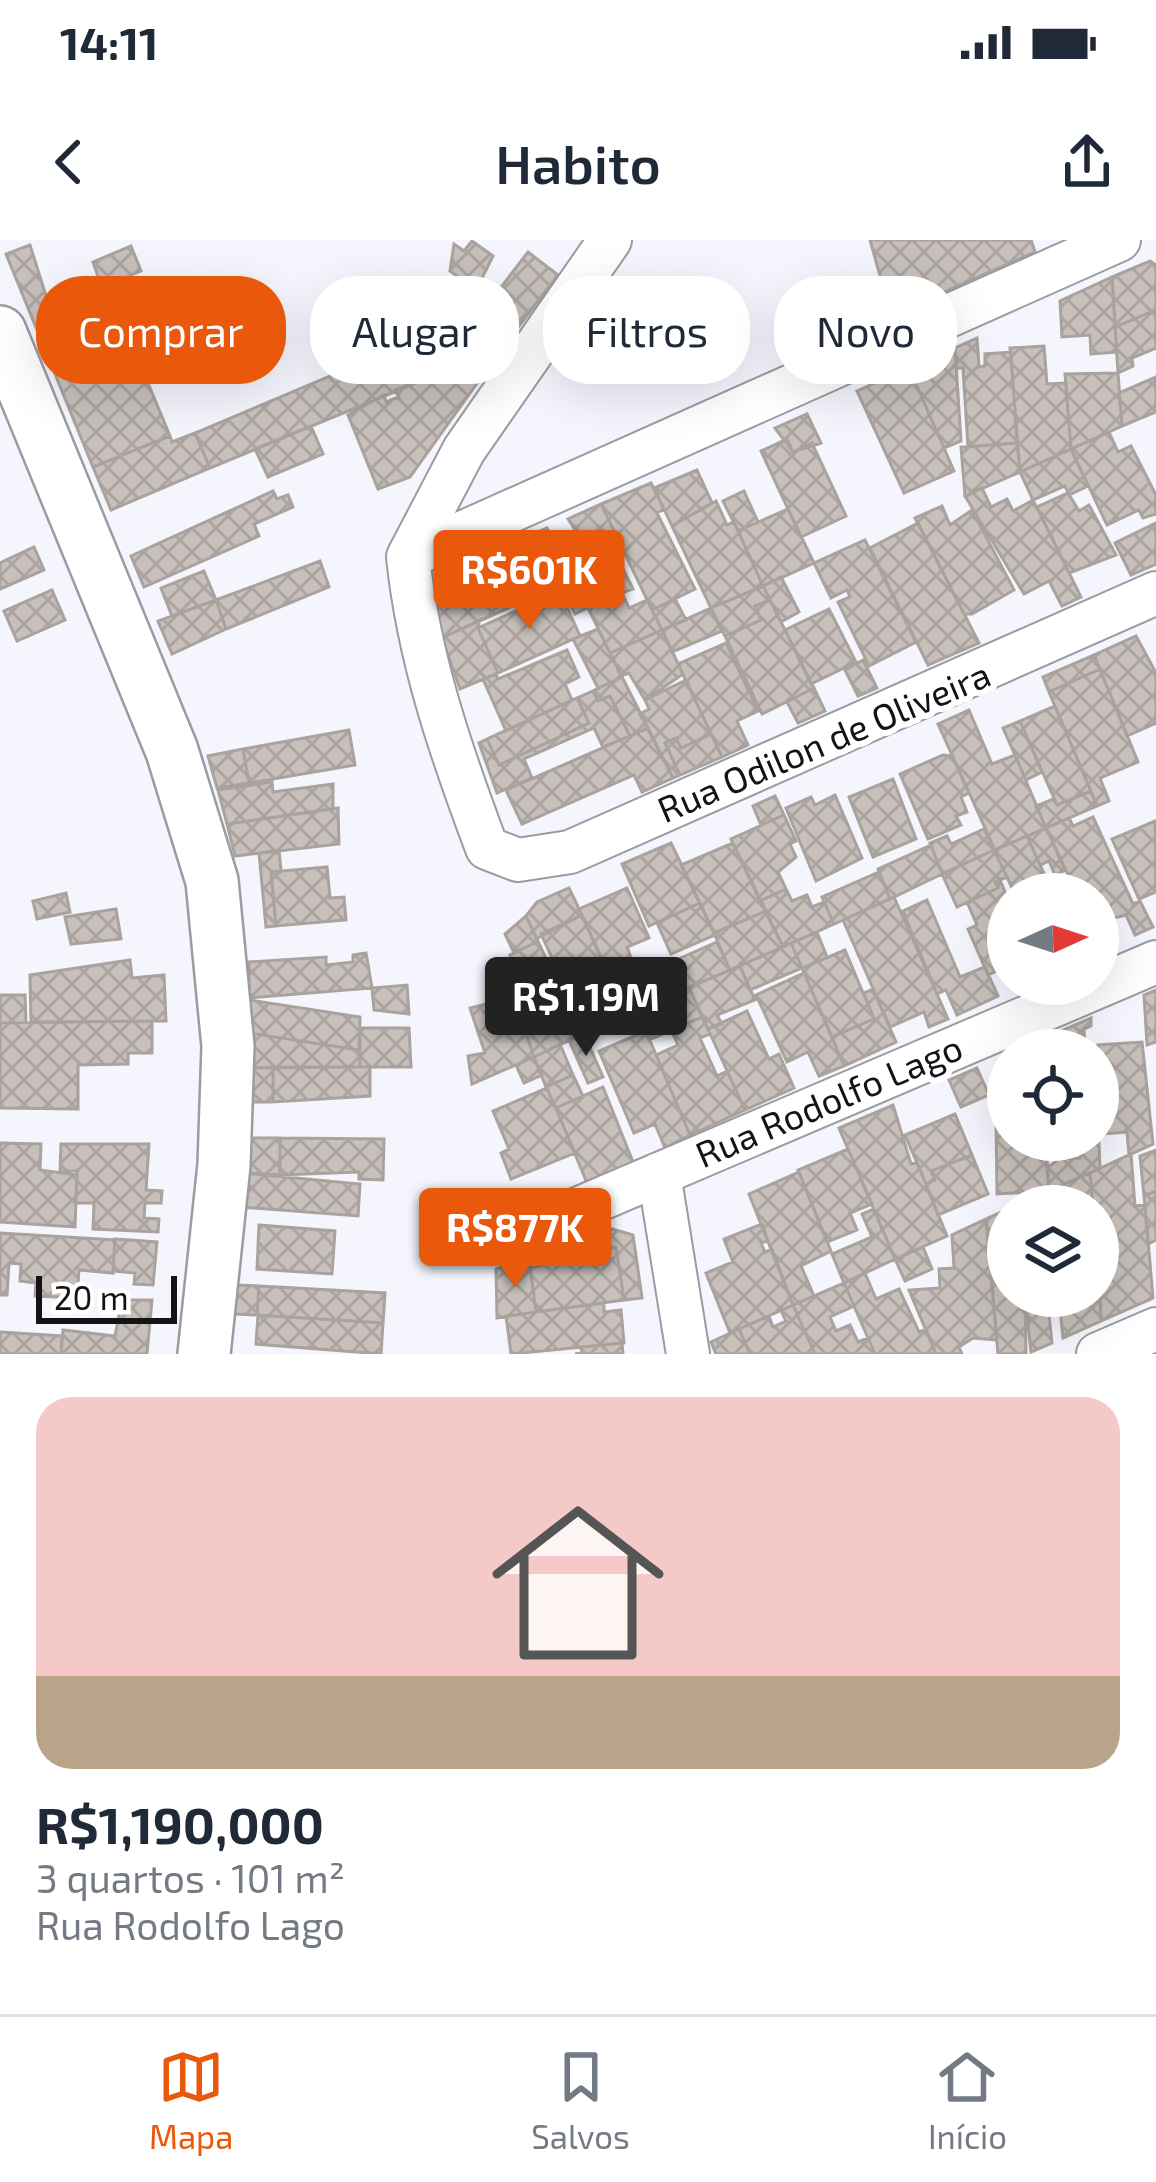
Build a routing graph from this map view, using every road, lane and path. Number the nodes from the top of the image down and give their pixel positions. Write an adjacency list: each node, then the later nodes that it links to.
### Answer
1 (610, 240): 4 (street)
2 (1118, 240): 4 (street)
3 (0, 332): 10 (street)
4 (408, 557): 5 (street, Rua Odilon de Oliveira)
5 (1156, 593)
6 (1156, 962): 7 (street, Rua Rodolfo Lago)
7 (659, 1174): 8 (street, Rua Rodolfo Lago); 11 (street)
8 (568, 1213)
9 (1156, 1329): 12 (street)
10 (204, 1354)
11 (688, 1354)
12 (1098, 1354)

